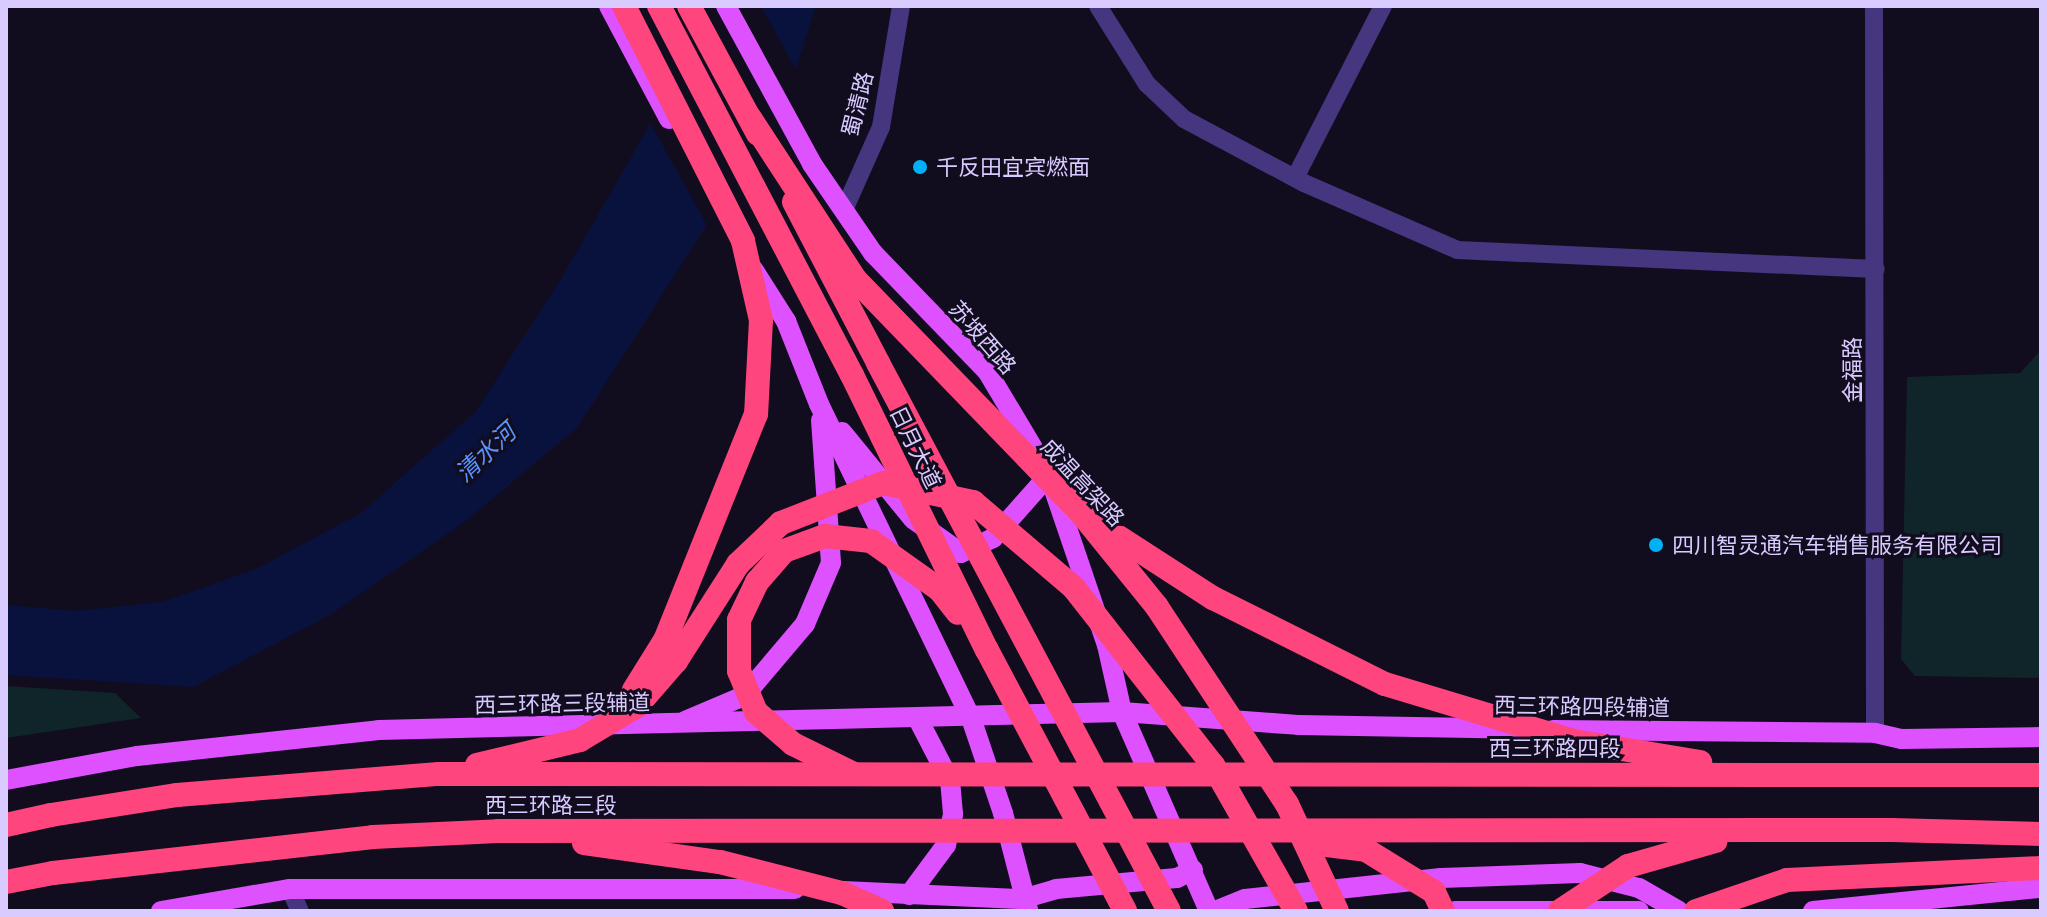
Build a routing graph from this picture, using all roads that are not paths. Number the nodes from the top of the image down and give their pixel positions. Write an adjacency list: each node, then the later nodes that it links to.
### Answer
1 (609, 6): 14 (main road)
2 (624, 6): 23 (highway, bridge)
3 (659, 6): 17 (highway, 日月大道, bridge)
4 (689, 6): 10 (highway)
5 (726, 6): 12 (main road, 苏坡西路)
6 (901, 6): 12 (street, 蜀清路)
7 (1098, 6): 11 (street)
8 (1383, 6): 11 (street)
9 (1874, 6): 13 (street, 金福路)
10 (750, 118): 16 (highway, 成温高架路, bridge); 49 (highway, bridge)
11 (1295, 178): 13 (street)
12 (844, 210): 15 (main road, 苏坡西路)
13 (1876, 269): 22 (street, 金福路)
14 (819, 404): 15 (main road); 19 (main road); 21 (main road)
15 (1049, 475): 18 (main road, 苏坡西路)
16 (1081, 513): 26 (highway, bridge); 52 (highway, 成温高架路, bridge)
17 (987, 650): 29 (highway, bridge); 48 (highway, 日月大道, bridge)
18 (1122, 712): 19 (main road, 西三环路三段辅道); 22 (main road, 西三环路四段辅道); 37 (main road, 苏坡西路)
19 (971, 718): 20 (main road, 西三环路三段辅道); 42 (main road)
20 (919, 721): 21 (main road, 西三环路三段辅道); 41 (main road)
21 (673, 726): 30 (main road, 西三环路三段辅道)
22 (1875, 733): 24 (main road, 西三环路四段辅道)
23 (584, 737): 25 (highway, bridge); 51 (highway, bridge)
24 (2041, 737)
25 (439, 774): 29 (highway, 西三环路三段, bridge); 31 (highway, 西三环路三段, bridge)
26 (1769, 774): 27 (highway, 西三环路四段, bridge); 28 (highway, 西三环路四段, bridge)
27 (2041, 775)
28 (1070, 776): 29 (highway, 西三环路三段, bridge)
29 (860, 777)
30 (6, 780)
31 (6, 825)
32 (498, 831): 33 (highway, 西三环路三段, bridge); 38 (highway, 西三环路三段, bridge); 46 (highway, bridge)
33 (1217, 831): 34 (highway, bridge); 53 (highway, bridge)
34 (1744, 833): 35 (highway, bridge); 55 (highway, bridge)
35 (2041, 834)
36 (2041, 868): 58 (highway)
37 (1193, 870): 42 (main road); 50 (main road, 苏坡西路)
38 (6, 882)
39 (2041, 888): 43 (main road)
40 (290, 889): 41 (main road); 44 (main road); 45 (street)
41 (909, 895): 42 (main road)
42 (1025, 905): 47 (main road)
43 (1865, 907): 59 (main road)
44 (161, 911)
45 (300, 911)
46 (882, 911)
47 (1041, 911)
48 (1125, 911)
49 (1169, 911)
50 (1212, 911): 57 (main road)
51 (1296, 911)
52 (1337, 911)
53 (1443, 911)
54 (1455, 911): 56 (main road)
55 (1560, 911)
56 (1639, 911)
57 (1679, 911)
58 (1696, 911)
59 (1813, 911)

